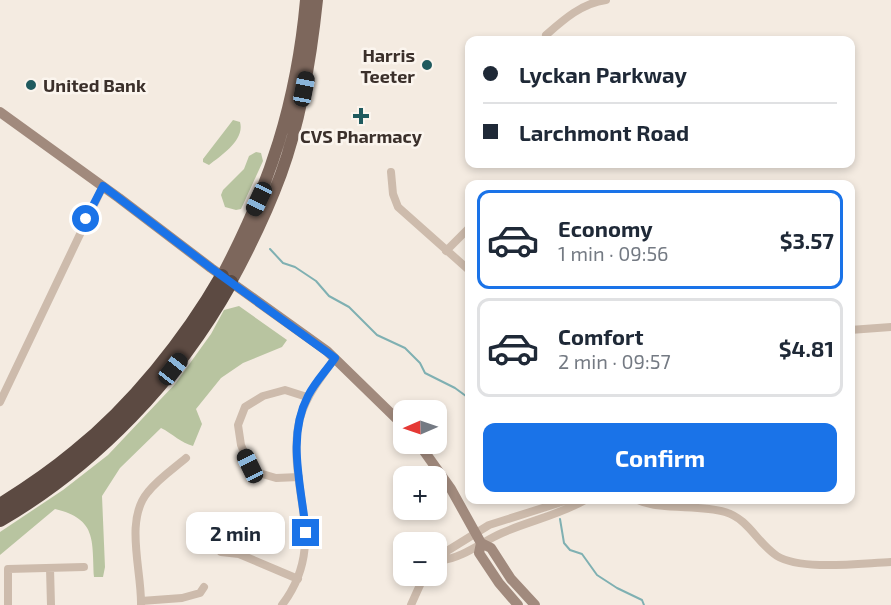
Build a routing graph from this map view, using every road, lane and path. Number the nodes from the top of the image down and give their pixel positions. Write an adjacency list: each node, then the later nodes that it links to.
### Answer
1 (306, 0): 11 (main road)
2 (317, 0): 11 (main road)
3 (606, 0): 4 (street)
4 (546, 35)
5 (0, 112): 7 (main road)
6 (391, 172): 9 (street)
7 (103, 186): 11 (main road); 16 (street)
8 (465, 232): 9 (street)
9 (446, 251): 10 (street)
10 (465, 267)
11 (226, 279): 14 (main road); 24 (highway); 25 (highway)
12 (891, 327): 13 (street)
13 (855, 330)
14 (335, 358): 15 (street); 17 (main road)
15 (308, 397): 20 (street); 20 (street)
16 (0, 402)
17 (393, 415)
18 (426, 454): 26 (main road)
19 (186, 458): 35 (street)
20 (299, 477): 32 (street)
21 (556, 504): 26 (street)
22 (574, 504): 26 (street)
23 (662, 504): 29 (street)
24 (0, 506)
25 (0, 520)
26 (478, 538): 28 (street); 40 (main road); 41 (main road)
27 (221, 552): 32 (street)
28 (447, 560)
29 (891, 562)
30 (84, 567): 31 (street)
31 (50, 568): 36 (street); 37 (street)
32 (298, 579): 38 (street)
33 (420, 586): 39 (street)
34 (204, 587): 35 (street)
35 (141, 603)
36 (8, 605)
37 (51, 605)
38 (282, 605)
39 (411, 605)
40 (518, 605)
41 (535, 605)

